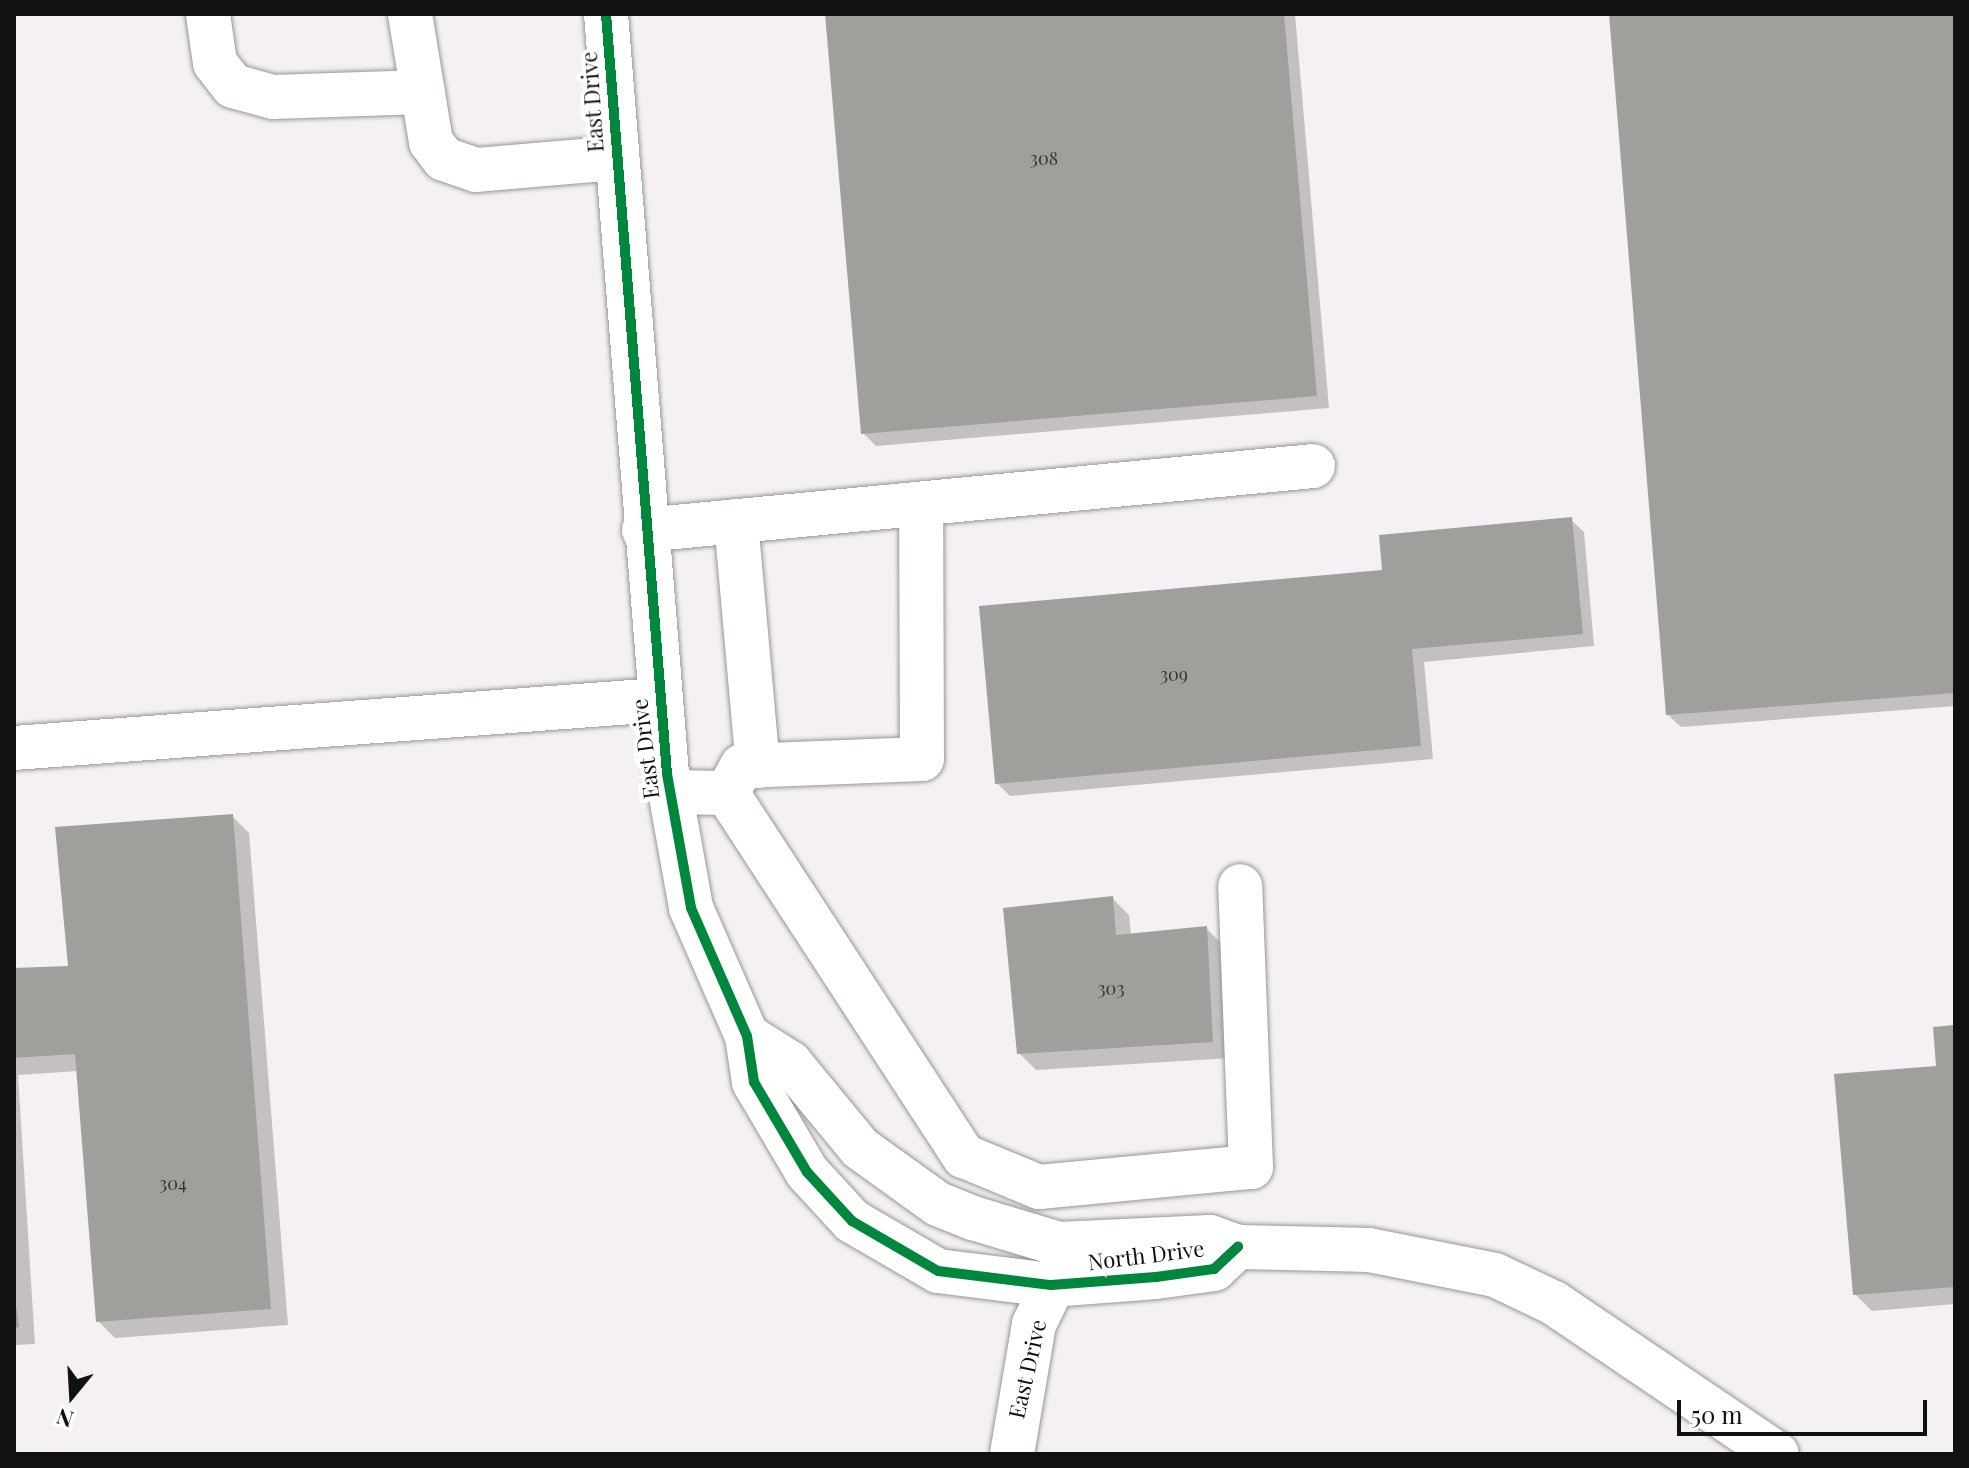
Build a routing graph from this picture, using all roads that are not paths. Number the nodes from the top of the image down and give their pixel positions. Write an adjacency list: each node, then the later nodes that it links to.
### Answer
1 (208, 14): 4 (street)
2 (410, 14): 4 (street)
3 (606, 14): 5 (street, East Drive)
4 (423, 92): 5 (street)
5 (616, 158): 9 (street, East Drive)
6 (1313, 466): 7 (street)
7 (921, 508): 8 (street); 12 (street)
8 (736, 521): 9 (street); 12 (street)
9 (644, 530): 10 (street, East Drive)
10 (658, 700): 11 (street); 13 (street, East Drive)
11 (14, 748)
12 (743, 779): 13 (street); 14 (street)
13 (670, 792): 15 (street, East Drive)
14 (1240, 886)
15 (747, 1036): 16 (street); 18 (street, East Drive)
16 (1076, 1244): 17 (street, North Drive); 18 (street, East Drive)
17 (1238, 1247): 18 (street, North Drive); 20 (street, North Drive)
18 (1051, 1285): 19 (street, East Drive)
19 (1012, 1454)
20 (1777, 1454)

